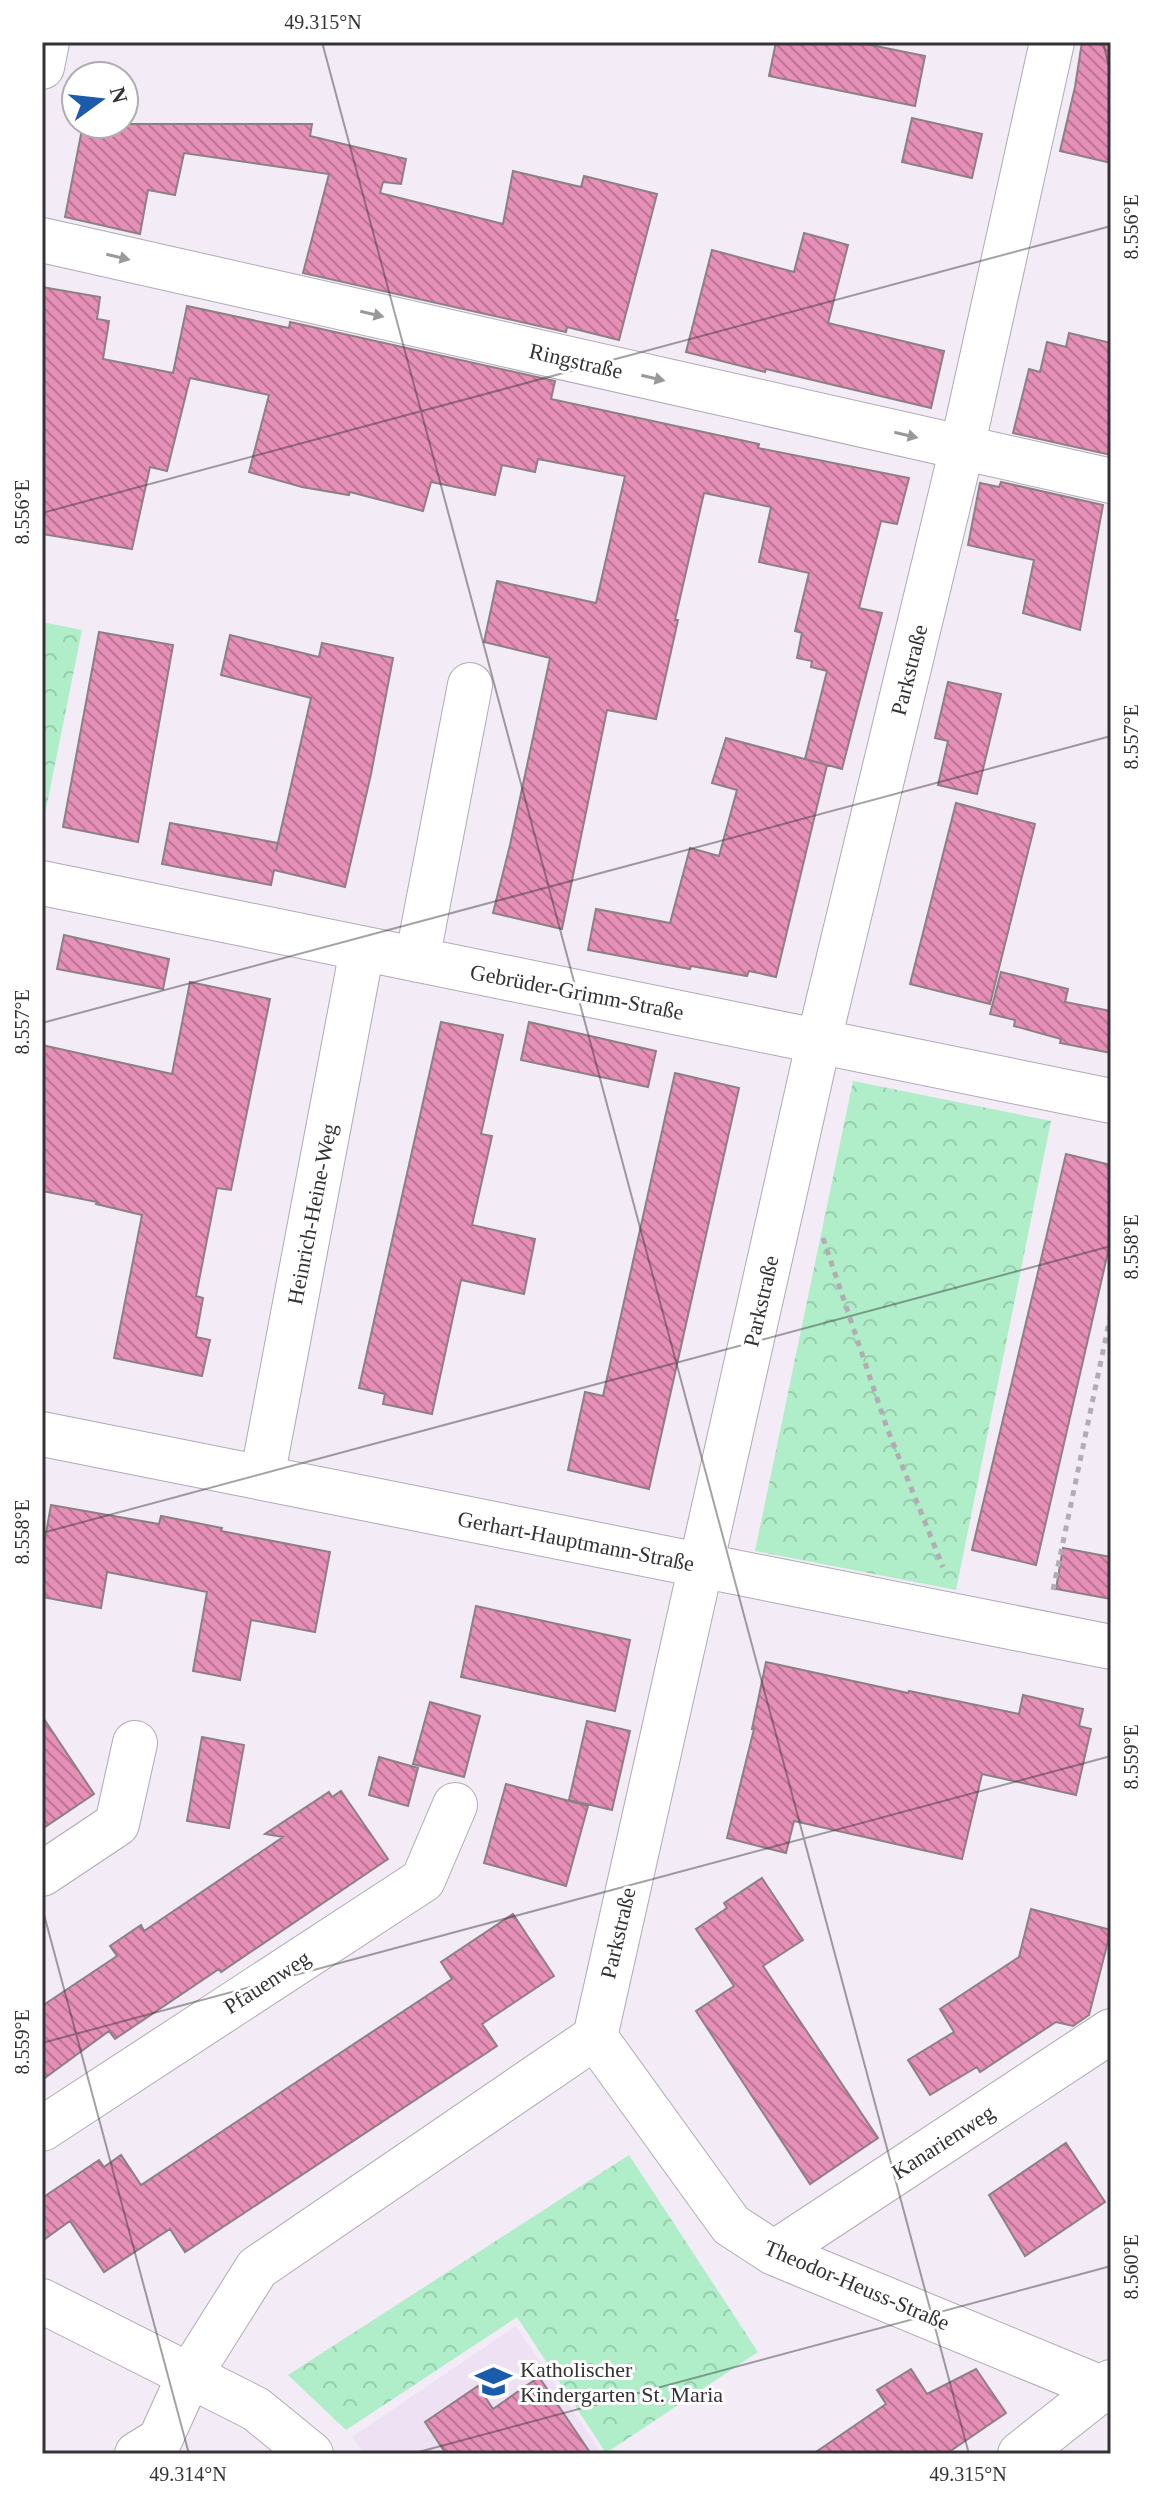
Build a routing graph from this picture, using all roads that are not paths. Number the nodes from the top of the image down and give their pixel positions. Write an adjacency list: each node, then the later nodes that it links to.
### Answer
1 (47, 42): 3 (street)
2 (1052, 42): 5 (street, Parkstraße)
3 (42, 67)
4 (42, 240): 5 (street, Ringstraße, one-way to 5)
5 (962, 448): 6 (street, Ringstraße); 11 (street, Parkstraße)
6 (1111, 481)
7 (470, 685): 10 (street)
8 (42, 883): 9 (street, Gebrüder-Grimm-Straße)
9 (362, 950): 10 (street, Gebrüder-Grimm-Straße); 14 (street, Heinrich-Heine-Weg)
10 (417, 960): 11 (street, Gebrüder-Grimm-Straße)
11 (819, 1040): 12 (street, Gebrüder-Grimm-Straße); 15 (street, Parkstraße)
12 (1111, 1101)
13 (42, 1434): 14 (street, Gerhart-Hauptmann-Straße)
14 (262, 1478): 15 (street, Gerhart-Hauptmann-Straße)
15 (701, 1566): 16 (street, Gerhart-Hauptmann-Straße); 21 (street, Parkstraße)
16 (1111, 1647)
17 (135, 1743): 19 (street)
18 (455, 1805): 22 (street, Pfauenweg)
19 (42, 1874)
20 (1111, 2031): 23 (street, Kanarienweg)
21 (595, 2037): 23 (street, Theodor-Heuss-Straße); 25 (street)
22 (42, 2129)
23 (774, 2253): 26 (street, Theodor-Heuss-Straße)
24 (42, 2301): 25 (street)
25 (189, 2376): 27 (street); 28 (street)
26 (1108, 2387): 29 (street)
27 (137, 2454)
28 (311, 2454)
29 (1020, 2454)

